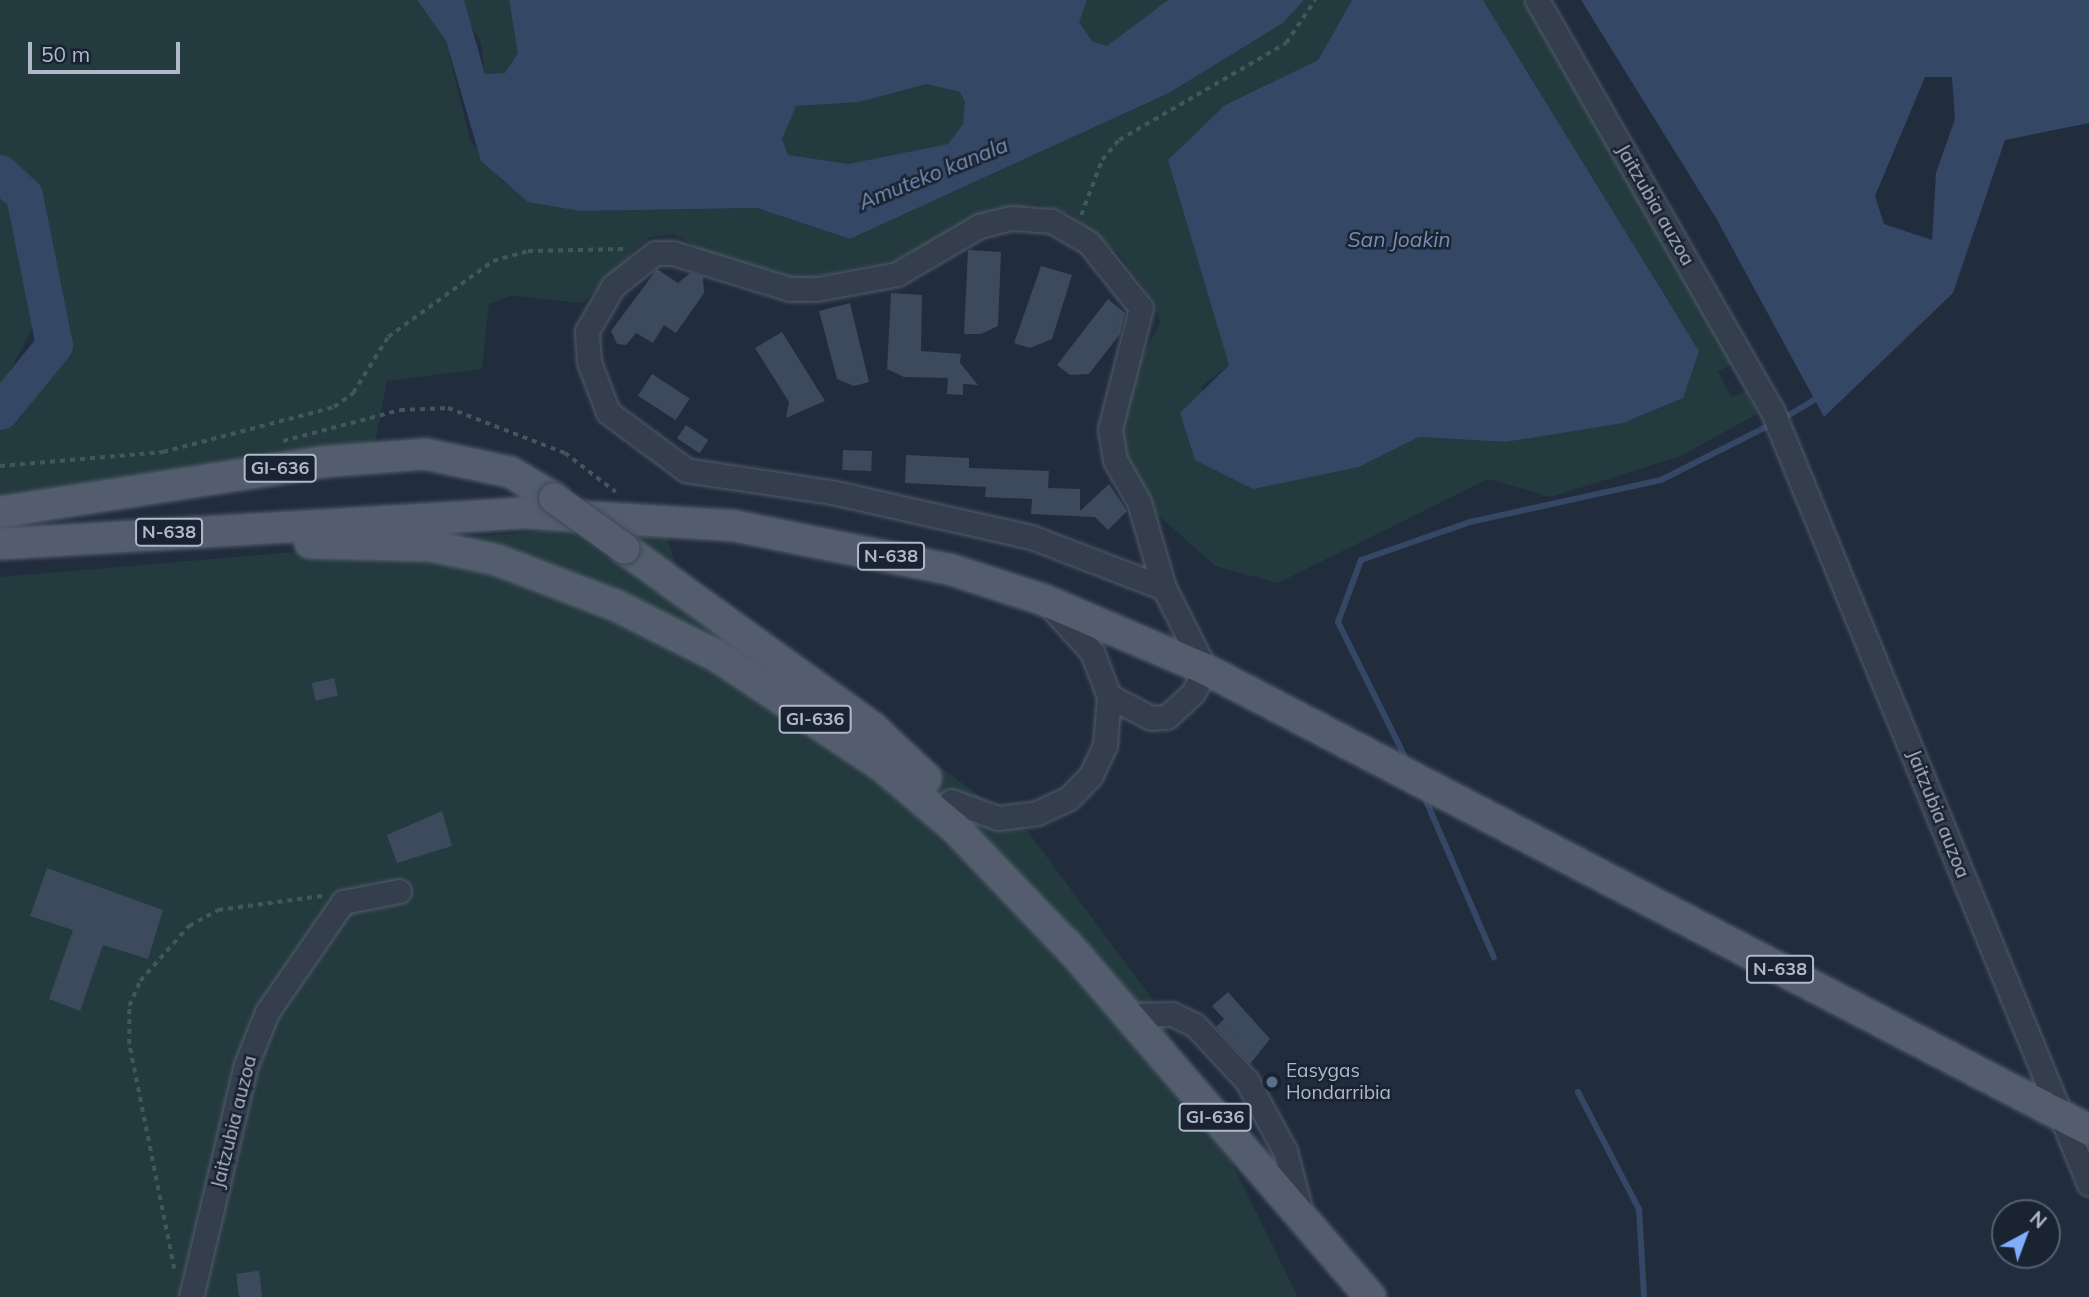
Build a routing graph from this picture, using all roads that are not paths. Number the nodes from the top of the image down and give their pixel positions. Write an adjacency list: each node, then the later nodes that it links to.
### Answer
1 (1537, 0): 15 (street, Jaitzubia auzoa)
2 (0, 512): 11 (main road, GI-636, bridge)
3 (339, 523): 4 (main road, N-638); 5 (main road, N-638); 8 (main road, N-638)
4 (0, 544)
5 (239, 544): 6 (main road, GI-636); 13 (main road, GI-636)
6 (0, 562)
7 (1164, 588): 7 (street); 9 (street)
8 (1044, 600): 9 (main road, N-638); 10 (street)
9 (1205, 669): 10 (street); 15 (main road, N-638)
10 (1109, 696): 11 (street)
11 (951, 801): 13 (main road, GI-636)
12 (399, 891): 20 (street, Jaitzubia auzoa)
13 (1079, 958): 14 (main road, GI-636)
14 (1128, 1015): 18 (main road, GI-636); 18 (street)
15 (2061, 1115): 16 (main road, N-638); 17 (street, Jaitzubia auzoa)
16 (2089, 1130)
17 (2089, 1184)
18 (1303, 1219): 19 (main road, GI-636)
19 (1362, 1292)
20 (191, 1296)

